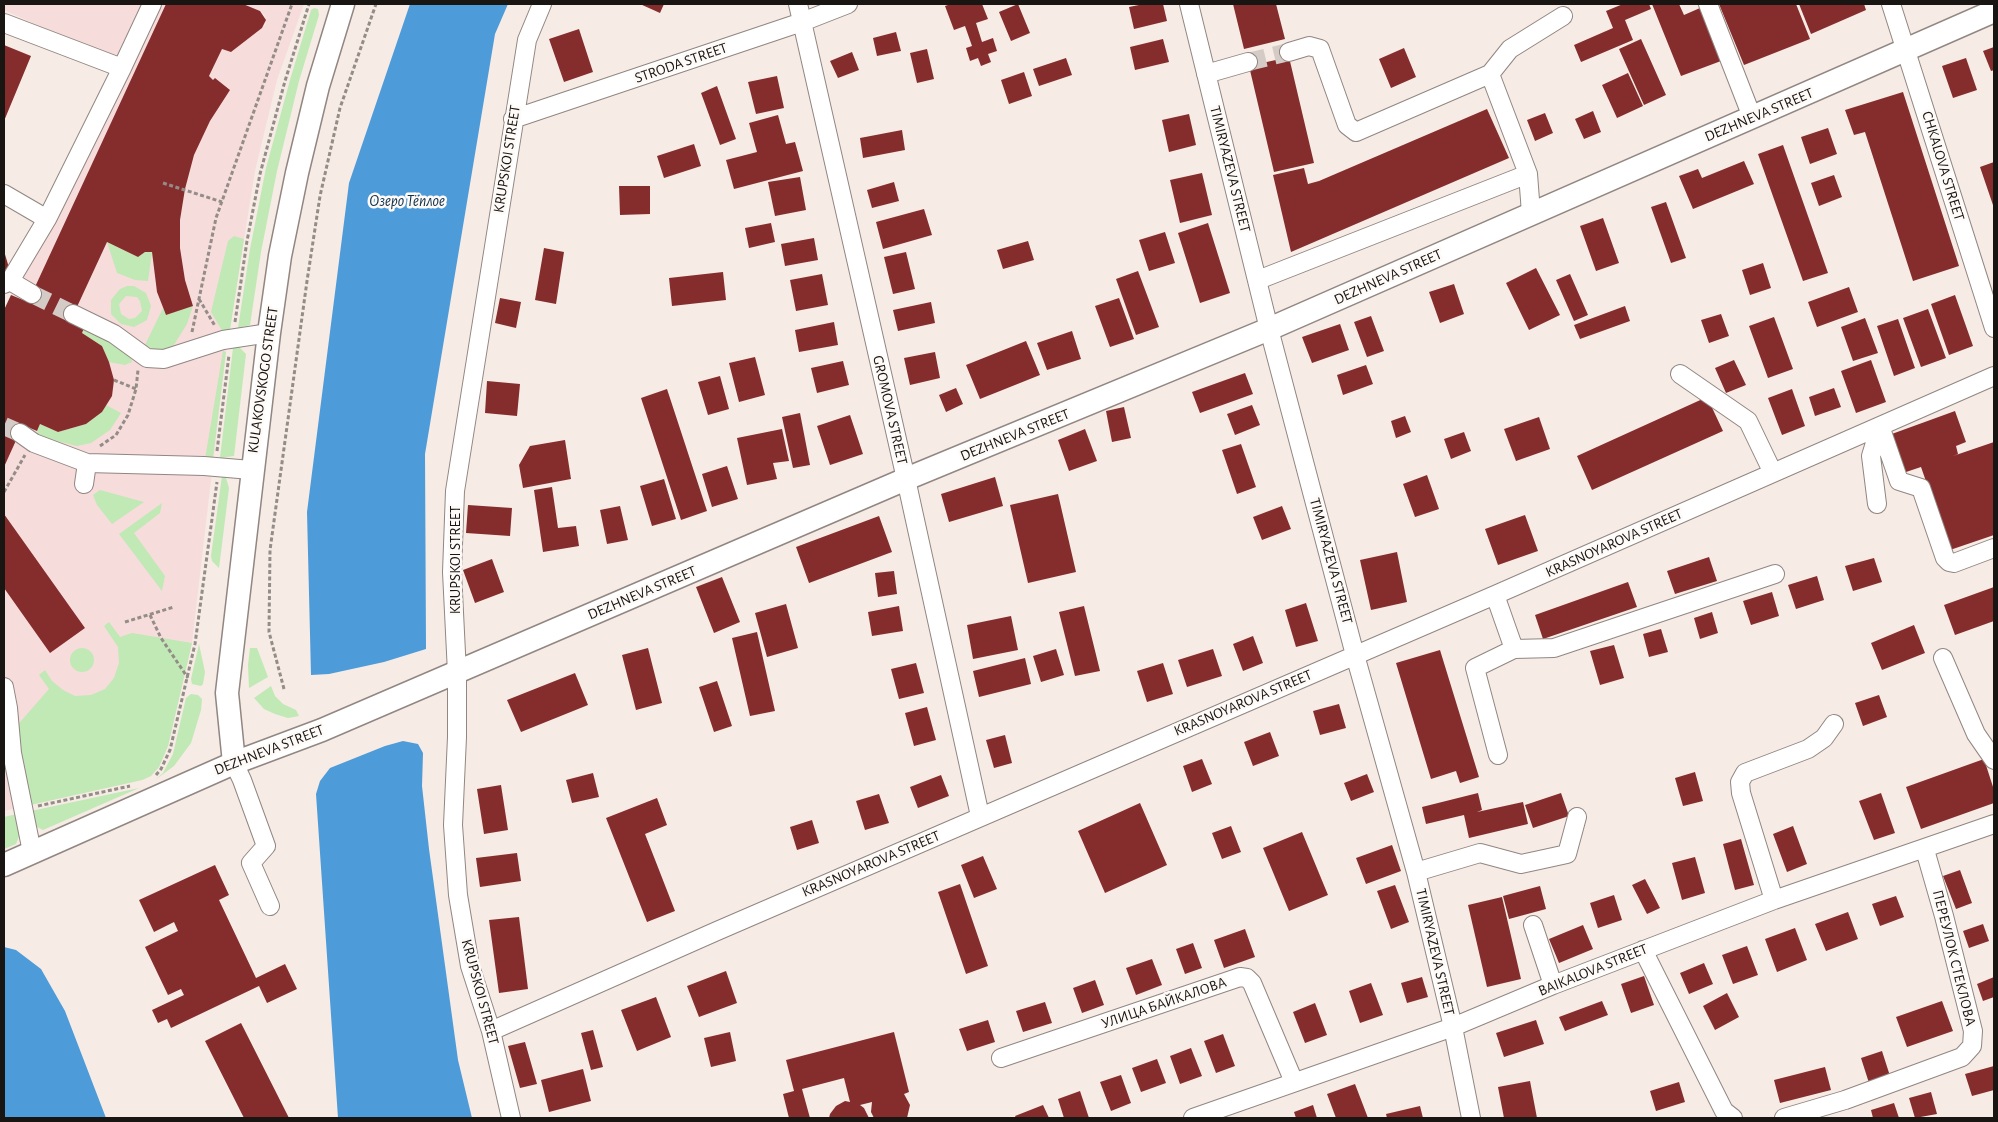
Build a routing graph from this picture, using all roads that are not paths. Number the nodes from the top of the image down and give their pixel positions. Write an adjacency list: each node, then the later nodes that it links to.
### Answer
1 (152, 4): 16 (street)
2 (542, 4): 20 (street, KRUPSKOI STREET)
3 (798, 4): 11 (street, GROMOVA STREET)
4 (848, 4): 11 (street, STRODA STREET)
5 (1189, 4): 17 (street, TIMIRYAZEVA STREET)
6 (1708, 4): 19 (street)
7 (1891, 4): 13 (street, CHKALOVA STREET)
8 (340, 5): 31 (main road, KULAKOVSKOGO STREET)
9 (1994, 11): 13 (main road, DEZHNEVA STREET)
10 (1563, 16): 18 (street)
11 (802, 22): 20 (street, STRODA STREET); 39 (street, GROMOVA STREET)
12 (4, 23): 16 (street)
13 (1907, 50): 19 (main road, DEZHNEVA STREET); 29 (street, CHKALOVA STREET)
14 (1289, 52): 18 (street)
15 (1248, 62): 17 (street)
16 (122, 68): 24 (street)
17 (1206, 74): 25 (street, TIMIRYAZEVA STREET)
18 (1490, 74): 21 (street)
19 (1752, 117): 23 (main road, DEZHNEVA STREET)
20 (513, 120): 48 (street, KRUPSKOI STREET)
21 (1528, 174): 23 (street); 25 (street)
22 (4, 194): 24 (street)
23 (1531, 213): 30 (main road, DEZHNEVA STREET)
24 (47, 219): 26 (street)
25 (1258, 280): 30 (street, TIMIRYAZEVA STREET)
26 (7, 282): 27 (street)
27 (32, 294)
28 (74, 314): 31 (street)
29 (1994, 328)
30 (1269, 330): 39 (main road, DEZHNEVA STREET); 46 (street, TIMIRYAZEVA STREET)
31 (269, 333): 37 (main road, KULAKOVSKOGO STREET)
32 (1680, 374): 38 (street)
33 (1994, 376): 34 (street, KRASNOYAROVA STREET)
34 (1880, 426): 38 (street, KRASNOYAROVA STREET); 41 (street); 42 (street)
35 (20, 433): 36 (street)
36 (91, 456): 37 (street); 40 (street)
37 (251, 470): 54 (main road, KULAKOVSKOGO STREET)
38 (1772, 473): 44 (street, KRASNOYAROVA STREET)
39 (906, 479): 48 (main road, DEZHNEVA STREET); 55 (street, GROMOVA STREET)
40 (84, 484)
41 (1877, 504)
42 (1994, 548)
43 (1775, 574): 45 (street)
44 (1495, 595): 45 (street); 46 (street, KRASNOYAROVA STREET)
45 (1514, 649): 52 (street)
46 (1355, 655): 55 (street, KRASNOYAROVA STREET); 61 (street, TIMIRYAZEVA STREET)
47 (1942, 658): 53 (street)
48 (457, 672): 54 (main road, DEZHNEVA STREET); 68 (street, KRUPSKOI STREET)
49 (4, 688): 51 (street)
50 (1834, 724): 62 (street)
51 (8, 748): 59 (street)
52 (1498, 755)
53 (1994, 760)
54 (234, 763): 59 (main road, DEZHNEVA STREET); 63 (street)
55 (980, 816): 68 (street, KRASNOYAROVA STREET)
56 (1577, 817): 61 (street)
57 (1994, 824): 58 (street, BAIKALOVA STREET)
58 (1925, 850): 62 (street, BAIKALOVA STREET); 75 (street, ПЕРЕУЛОК СТЕКЛОВА)
59 (32, 852): 60 (main road, DEZHNEVA STREET)
60 (4, 865)
61 (1416, 872): 67 (street, TIMIRYAZEVA STREET)
62 (1774, 900): 65 (street, BAIKALOVA STREET)
63 (270, 906)
64 (1533, 925): 66 (street)
65 (1643, 950): 66 (street, BAIKALOVA STREET); 74 (street)
66 (1553, 985): 67 (street, BAIKALOVA STREET)
67 (1453, 1027): 70 (street, BAIKALOVA STREET); 73 (street, TIMIRYAZEVA STREET)
68 (491, 1031): 71 (street, KRUPSKOI STREET)
69 (1001, 1058): 70 (street, УЛИЦА БАЙКАЛОВА)
70 (1294, 1082): 72 (street, BAIKALOVA STREET)
71 (511, 1118)
72 (1193, 1118)
73 (1471, 1118)
74 (1733, 1118)
75 (1784, 1118)

